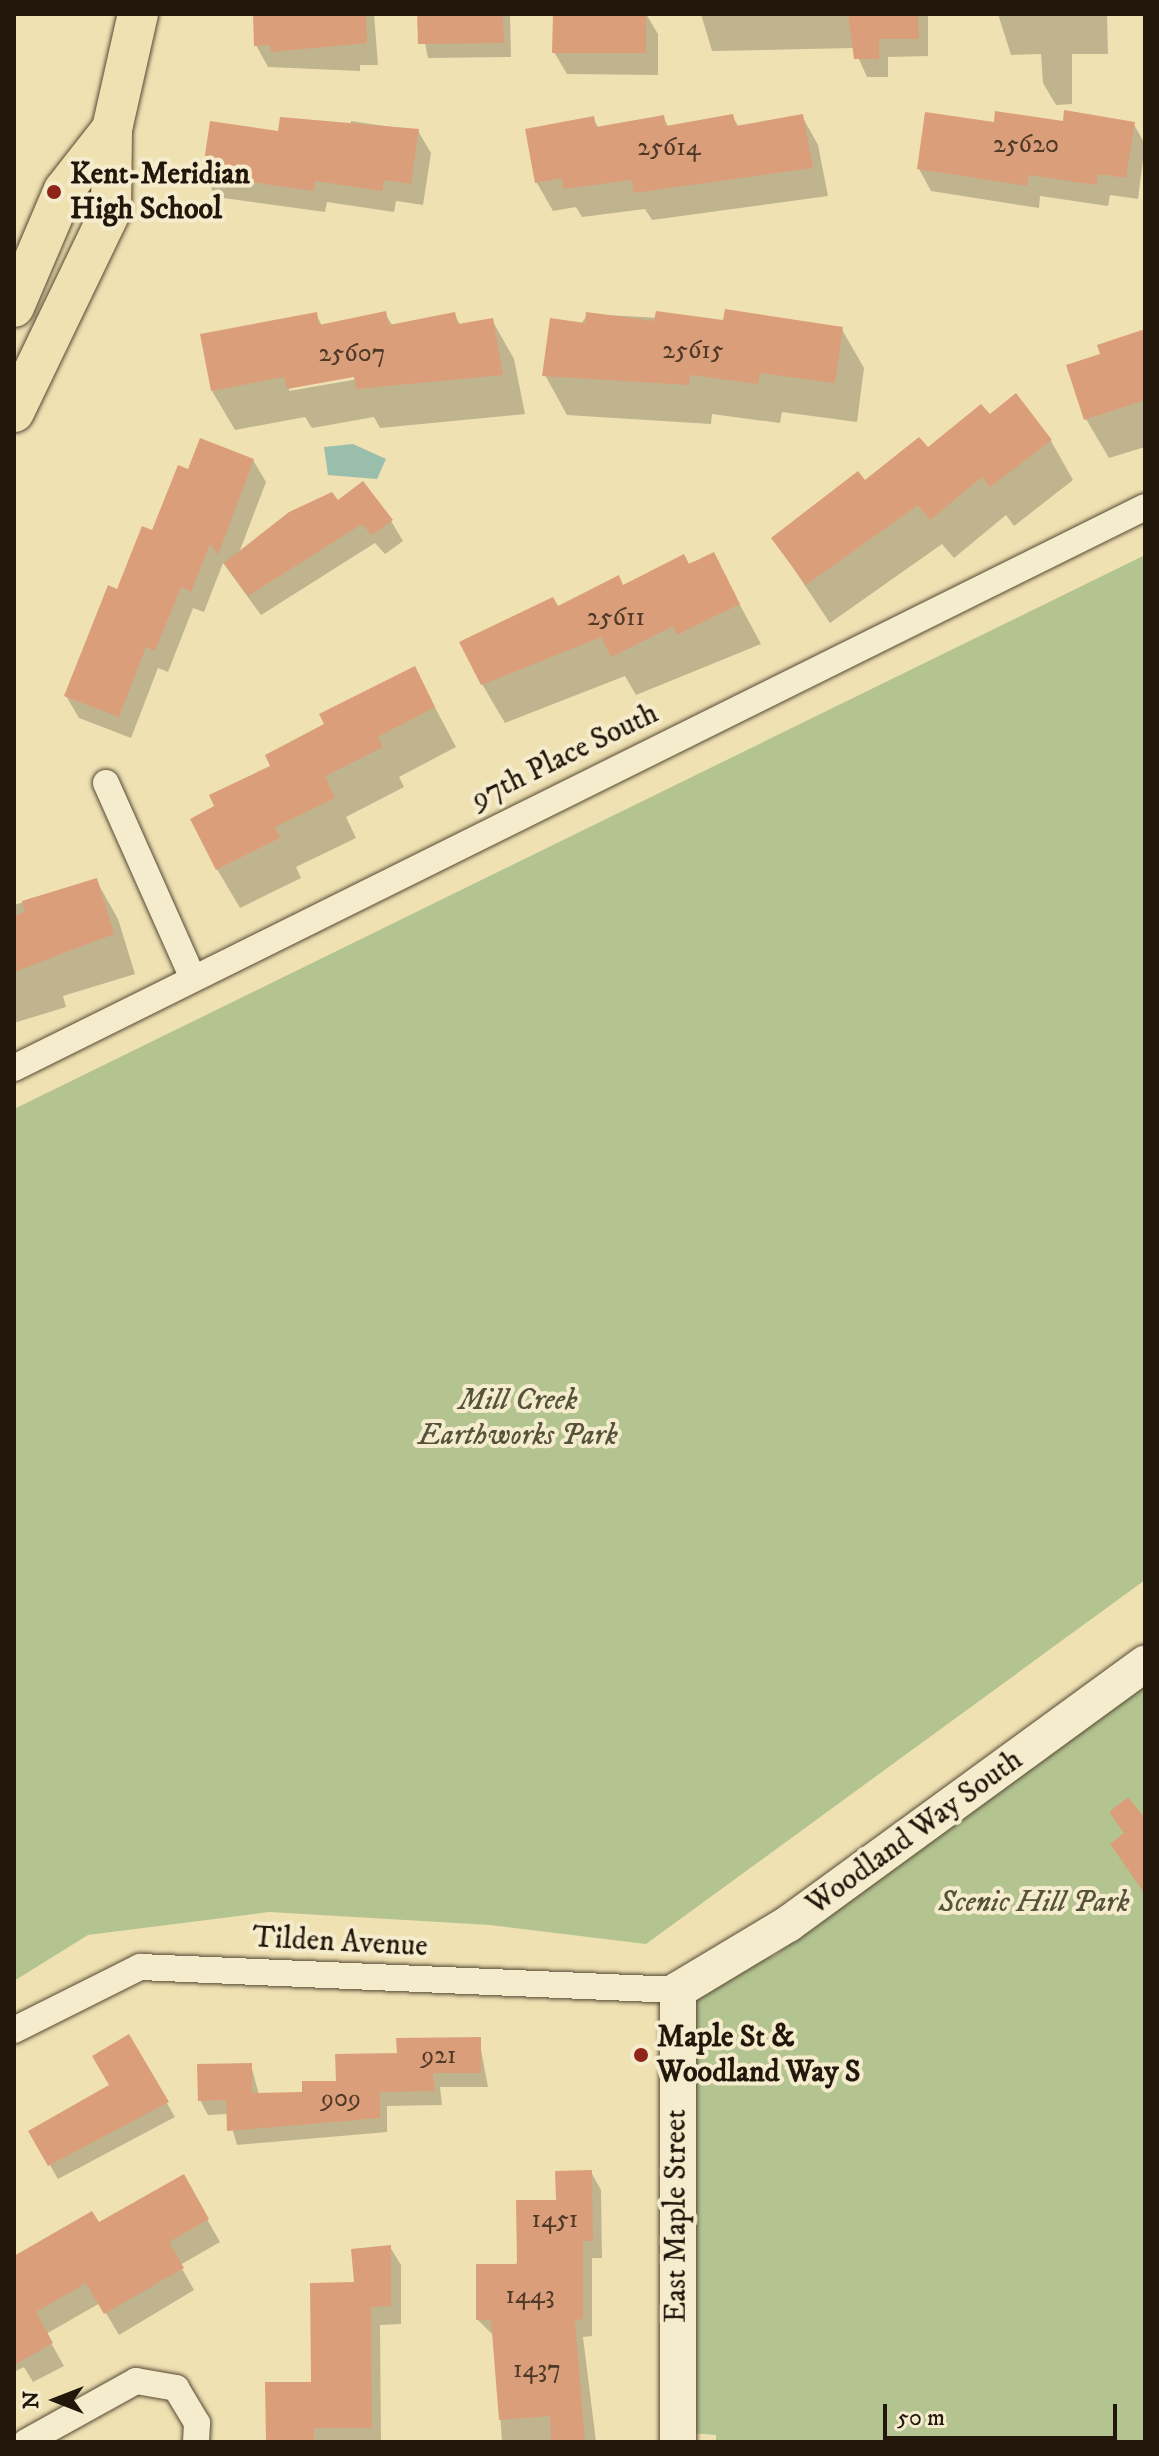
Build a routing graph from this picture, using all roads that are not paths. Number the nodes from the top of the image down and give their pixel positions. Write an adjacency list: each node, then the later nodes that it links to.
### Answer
1 (138, 14): 2 (main road)
2 (112, 129): 3 (main road); 4 (main road)
3 (14, 307)
4 (14, 412)
5 (1145, 507): 7 (street, 97th Place South)
6 (106, 783): 7 (street)
7 (192, 976): 8 (street, 97th Place South)
8 (14, 1068)
9 (1145, 1664): 10 (street, Woodland Way South)
10 (678, 1990): 11 (street, Tilden Avenue); 14 (street, East Maple Street)
11 (14, 2030)
12 (26, 2442): 13 (street)
13 (196, 2442)
14 (678, 2442)

